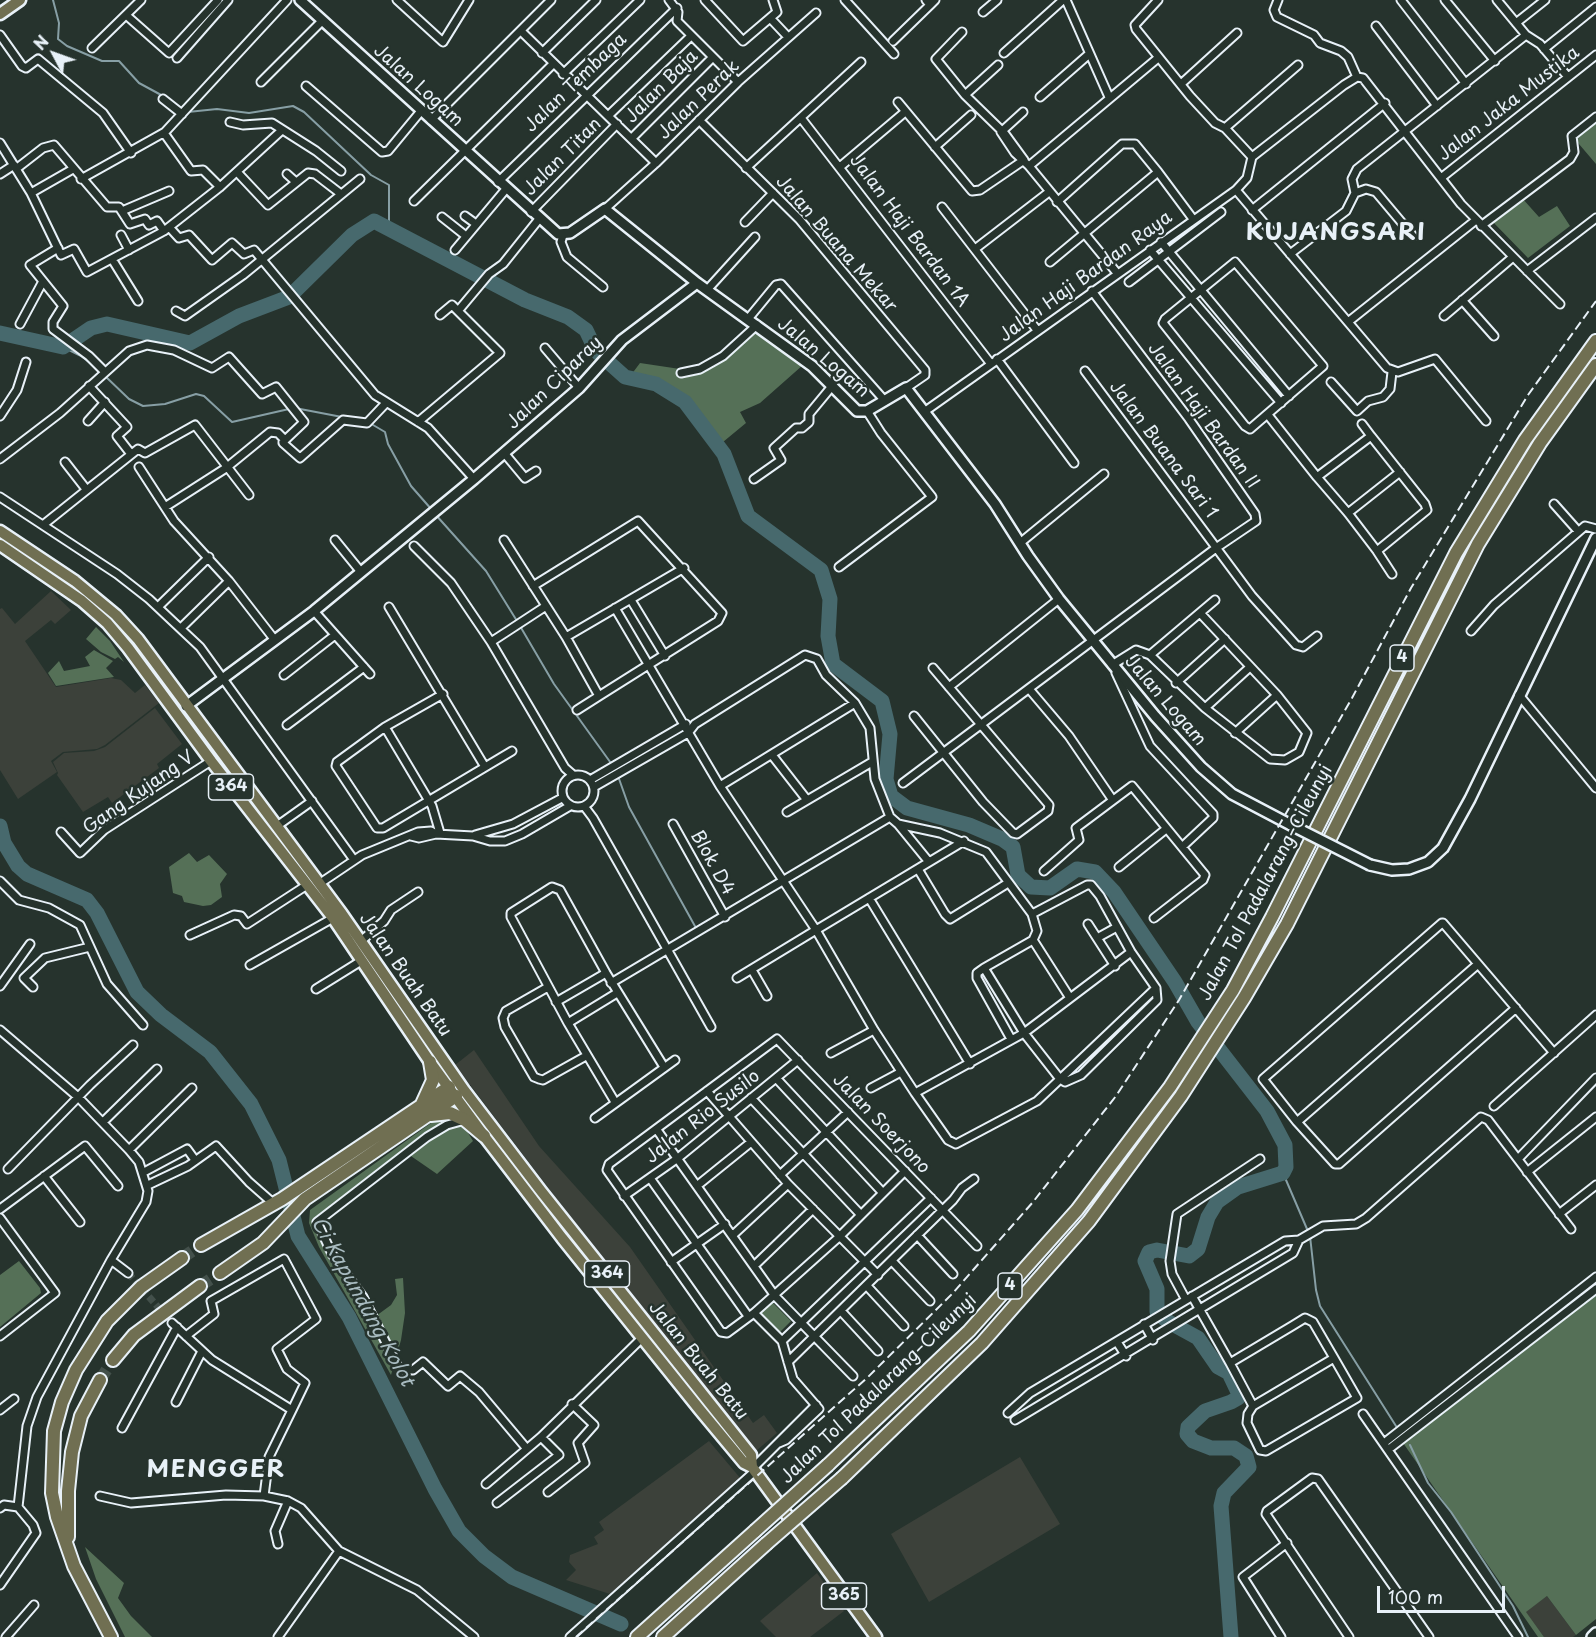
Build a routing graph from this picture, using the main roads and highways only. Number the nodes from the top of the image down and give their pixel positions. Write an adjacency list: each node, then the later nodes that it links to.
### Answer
1 (20, 0): 2 (main road)
2 (0, 14)
3 (1596, 341): 23 (highway, Jalan Tol Padalarang–Cileunyi / 4, bridge)
4 (1596, 365): 27 (highway, Jalan Tol Padalarang–Cileunyi / 4, bridge)
5 (0, 531): 6 (main road, Jalan Buah Batu / 364)
6 (13, 539): 7 (main road); 8 (main road, Jalan Buah Batu / 364)
7 (4, 548): 9 (main road, Jalan Buah Batu / 364)
8 (30, 550): 9 (main road); 10 (main road, Jalan Buah Batu / 364)
9 (25, 561): 10 (main road, Jalan Buah Batu / 364)
10 (356, 945): 11 (main road, Jalan Buah Batu / 364); 12 (main road, Jalan Buah Batu / 364)
11 (430, 1062): 12 (main road, Jalan Buah Batu / 364); 13 (highway)
12 (457, 1088): 13 (highway); 14 (main road, Jalan Buah Batu / 364); 21 (main road, Jalan Buah Batu / 364)
13 (424, 1112): 14 (highway); 15 (highway); 17 (highway)
14 (484, 1136): 21 (main road, Jalan Buah Batu / 364)
15 (201, 1245)
16 (182, 1258): 22 (highway)
17 (220, 1273)
18 (200, 1286): 19 (highway)
19 (113, 1360)
20 (100, 1380): 22 (highway)
21 (754, 1468): 28 (main road, Jalan Buah Batu / 365)
22 (68, 1546): 24 (highway)
23 (700, 1580): 25 (highway); 26 (highway, Jalan Tol Padalarang–Cileunyi / 4)
24 (111, 1637)
25 (631, 1637)
26 (637, 1637)
27 (663, 1637)
28 (876, 1637)

